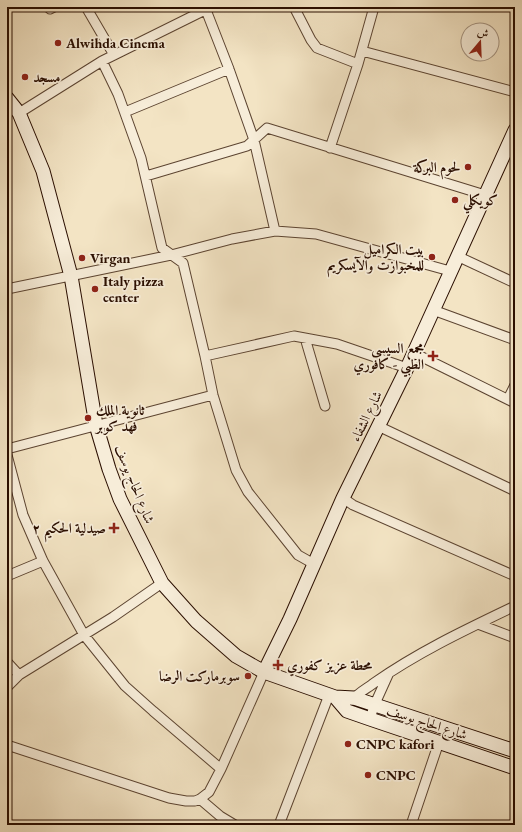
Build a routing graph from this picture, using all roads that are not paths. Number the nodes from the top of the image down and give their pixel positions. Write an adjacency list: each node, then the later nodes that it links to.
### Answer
1 (48, 7): 2 (street)
2 (54, 7)
3 (86, 7): 8 (street)
4 (294, 7): 10 (street)
5 (374, 7): 7 (street)
6 (208, 8): 8 (street); 11 (street)
7 (362, 51): 10 (street); 12 (street)
8 (114, 55): 9 (street)
9 (102, 61): 14 (street); 15 (street)
10 (358, 64): 18 (street)
11 (229, 69): 14 (street); 17 (street)
12 (515, 92)
13 (7, 98): 15 (main road, شارع الحاج يوسف)
14 (125, 112): 19 (street)
15 (19, 113): 25 (main road, شارع الحاج يوسف)
16 (515, 130): 20 (main road, شارع الشفاء)
17 (254, 140): 18 (street); 19 (street); 21 (street)
18 (330, 148): 20 (street)
19 (146, 176): 22 (street)
20 (486, 195): 23 (main road, شارع الشفاء)
21 (275, 231): 22 (street); 24 (street)
22 (171, 255): 25 (street); 32 (street)
23 (458, 256): 24 (main road, شارع الشفاء); 26 (street)
24 (450, 271): 28 (main road, شارع الشفاء)
25 (71, 276): 27 (street); 38 (main road, شارع الحاج يوسف)
26 (515, 283)
27 (7, 289)
28 (434, 310): 30 (street); 31 (main road, شارع الشفاء)
29 (305, 338): 32 (street); 33 (street); 37 (street)
30 (515, 340)
31 (414, 353): 33 (main road, شارع الشفاء); 36 (street)
32 (205, 356): 35 (street)
33 (407, 368): 39 (main road, شارع الشفاء)
34 (515, 385): 36 (street)
35 (213, 394): 38 (street); 45 (street)
36 (512, 401)
37 (325, 406)
38 (96, 424): 40 (street); 48 (main road, شارع الحاج يوسف)
39 (378, 426): 42 (street); 43 (main road, شارع الشفاء)
40 (7, 449)
41 (7, 455): 44 (street)
42 (515, 491)
43 (343, 498): 45 (main road, شارع الشفاء); 47 (street)
44 (43, 560): 46 (street); 51 (street)
45 (314, 564): 54 (main road, شارع الشفاء)
46 (7, 576)
47 (515, 576)
48 (162, 583): 51 (street); 54 (main road, شارع الحاج يوسف)
49 (515, 606): 50 (street)
50 (478, 624): 52 (street); 55 (street)
51 (84, 635): 56 (street); 67 (street)
52 (515, 638)
53 (7, 662): 56 (street)
54 (264, 672): 58 (main road, شارع الحاج يوسف); 67 (street)
55 (389, 673): 59 (street); 60 (street)
56 (19, 675): 57 (street)
57 (7, 687)
58 (332, 696): 59 (main road, شارع الحاج يوسف); 61 (main road, شارع الحاج يوسف); 70 (street)
59 (354, 698): 60 (main road, شارع الحاج يوسف); 61 (street)
60 (374, 706): 62 (street); 65 (main road, شارع الحاج يوسف)
61 (347, 711): 62 (main road, شارع الحاج يوسف)
62 (370, 719): 63 (main road, شارع الحاج يوسف)
63 (439, 742): 66 (main road, شارع الحاج يوسف); 71 (street)
64 (7, 745): 68 (street)
65 (515, 751)
66 (515, 768)
67 (221, 769): 68 (street)
68 (200, 799): 69 (street)
69 (235, 825)
70 (279, 825)
71 (410, 825)

